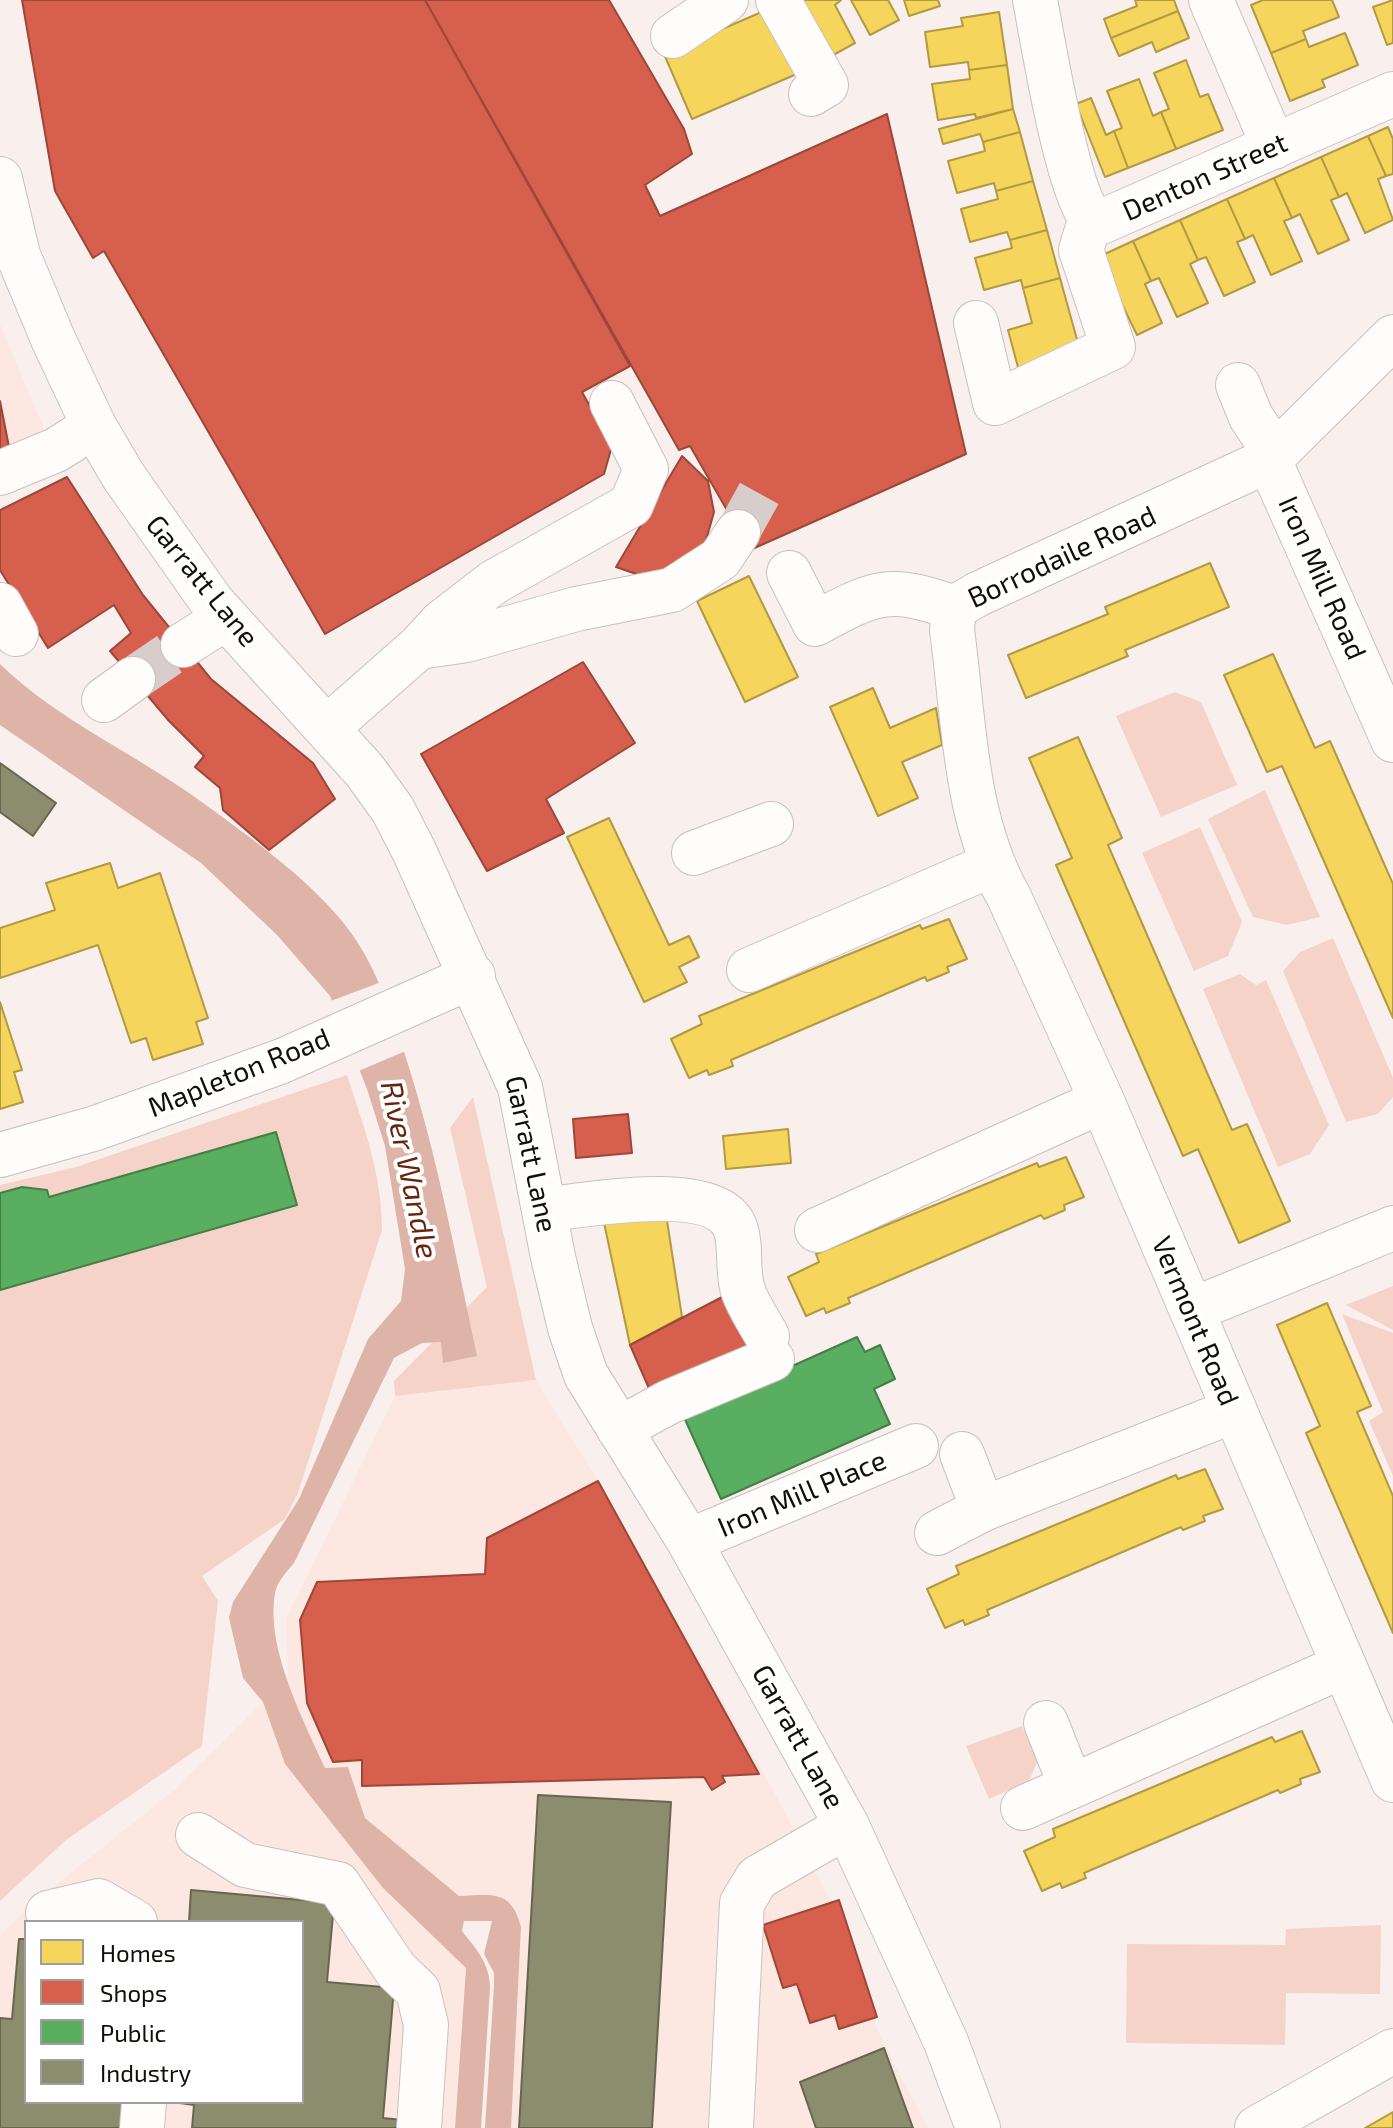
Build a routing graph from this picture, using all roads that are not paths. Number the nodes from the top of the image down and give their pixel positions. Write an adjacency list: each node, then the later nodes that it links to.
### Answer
1 (778, 0): 6 (street)
2 (1035, 0): 10 (street, Denton Street)
3 (1211, 0): 8 (street)
4 (723, 3): 5 (street)
5 (673, 36)
6 (811, 94)
7 (1393, 94): 8 (street, Denton Street)
8 (1274, 147): 10 (street, Denton Street)
9 (0, 179): 15 (street, Garratt Lane)
10 (1091, 217): 11 (street)
11 (976, 323)
12 (1390, 345): 16 (street, Borrodaile Road)
13 (1238, 385): 16 (street, Iron Mill Road)
14 (612, 403): 19 (street)
15 (94, 426): 17 (street); 23 (street, Garratt Lane)
16 (1272, 457): 21 (street, Borrodaile Road); 27 (street, Iron Mill Road)
17 (0, 473)
18 (738, 532): 22 (street)
19 (518, 568): 22 (street); 25 (street)
20 (789, 573): 21 (street)
21 (954, 608): 30 (street, Borrodaile Road)
22 (570, 610): 25 (street)
23 (226, 618): 24 (street); 26 (street, Garratt Lane)
24 (183, 645)
25 (419, 647): 26 (street)
26 (328, 727): 32 (street, Garratt Lane)
27 (1393, 740)
28 (771, 824): 29 (street)
29 (694, 853)
30 (991, 865): 31 (street); 33 (street, Vermont Road)
31 (749, 970)
32 (473, 976): 34 (street, Mapleton Road); 35 (street, Garratt Lane)
33 (1102, 1101): 37 (street); 38 (street, Vermont Road)
34 (0, 1155)
35 (544, 1210): 40 (street, Garratt Lane); 40 (street)
36 (1393, 1228): 38 (street)
37 (817, 1230)
38 (1192, 1310): 39 (street, Vermont Road)
39 (1233, 1411): 43 (street); 46 (street, Vermont Road)
40 (619, 1429): 45 (street, Garratt Lane)
41 (916, 1446): 45 (street, Iron Mill Place)
42 (962, 1454): 43 (street)
43 (983, 1509): 44 (street)
44 (937, 1533)
45 (689, 1541): 51 (street, Garratt Lane)
46 (1343, 1666): 48 (street, Vermont Road); 49 (street)
47 (1046, 1723): 49 (street)
48 (1393, 1780)
49 (1071, 1786): 50 (street)
50 (1023, 1808)
51 (847, 1826): 59 (street); 60 (street, Garratt Lane)
52 (198, 1835): 58 (street)
53 (48, 1913): 54 (street)
54 (132, 1920)
55 (1393, 2051): 61 (street)
56 (144, 2104): 57 (street)
57 (142, 2128)
58 (419, 2128)
59 (731, 2128)
60 (978, 2128)
61 (1257, 2128)

